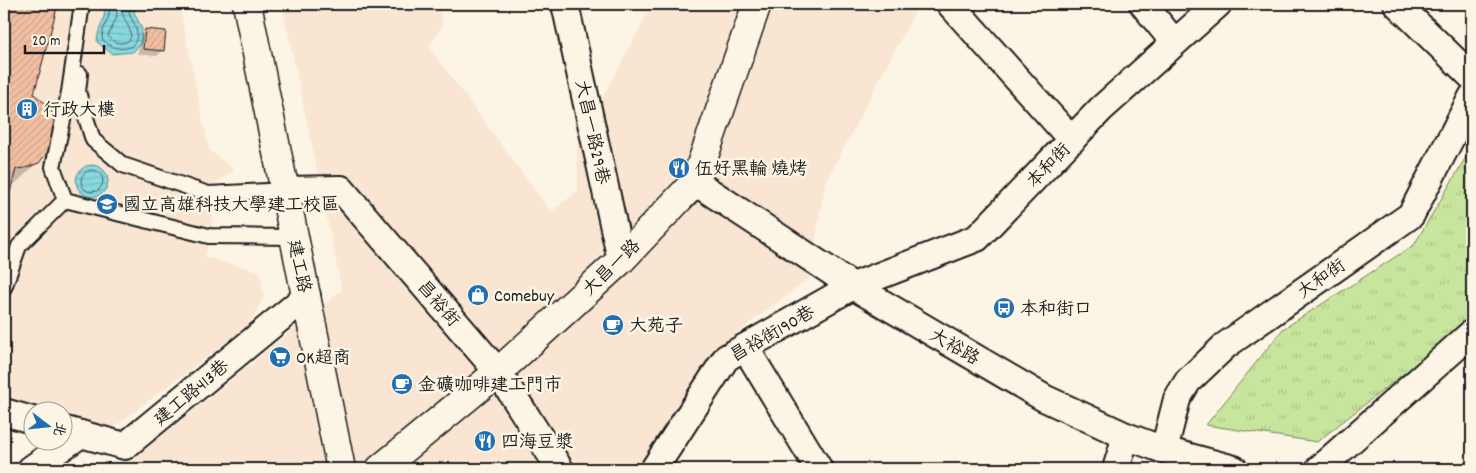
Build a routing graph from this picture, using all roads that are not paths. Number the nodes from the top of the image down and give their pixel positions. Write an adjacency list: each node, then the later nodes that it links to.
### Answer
1 (82, 4): 16 (lane)
2 (90, 4): 15 (lane)
3 (247, 4): 15 (street, 建工路)
4 (565, 4): 18 (street, 大昌一路29巷)
5 (757, 4): 14 (street, 大昌一路)
6 (950, 4): 13 (street)
7 (1143, 4): 10 (street)
8 (1218, 4): 10 (street, 本和街)
9 (1397, 4): 11 (street)
10 (1174, 42): 13 (street, 本和街)
11 (1472, 77)
12 (1472, 97): 30 (street, 大和街)
13 (1072, 140): 19 (street, 本和街)
14 (695, 182): 18 (street, 大昌一路); 19 (street, 大裕路)
15 (285, 190): 17 (street, 建工路); 24 (street, 昌裕街)
16 (65, 200): 17 (lane); 20 (lane)
17 (294, 237): 21 (street, 建工路)
18 (621, 260): 24 (street, 大昌一路)
19 (853, 286): 23 (street, 昌裕街190巷); 28 (street, 大裕路)
20 (4, 288)
21 (307, 296): 27 (street, 建工路413巷); 32 (street, 建工路)
22 (1472, 333): 39 (street)
23 (745, 347): 35 (street, 昌裕街190巷); 36 (street)
24 (498, 372): 33 (street, 大昌一路); 34 (street, 昌裕街)
25 (4, 412): 26 (street)
26 (22, 417)
27 (72, 431)
28 (1126, 436): 30 (street, 大裕路); 37 (street)
29 (52, 450): 31 (street)
30 (1164, 450): 38 (street, 大裕路)
31 (31, 469)
32 (341, 469)
33 (380, 469)
34 (560, 469)
35 (654, 469)
36 (819, 469)
37 (1116, 469)
38 (1234, 469)
39 (1319, 469)

